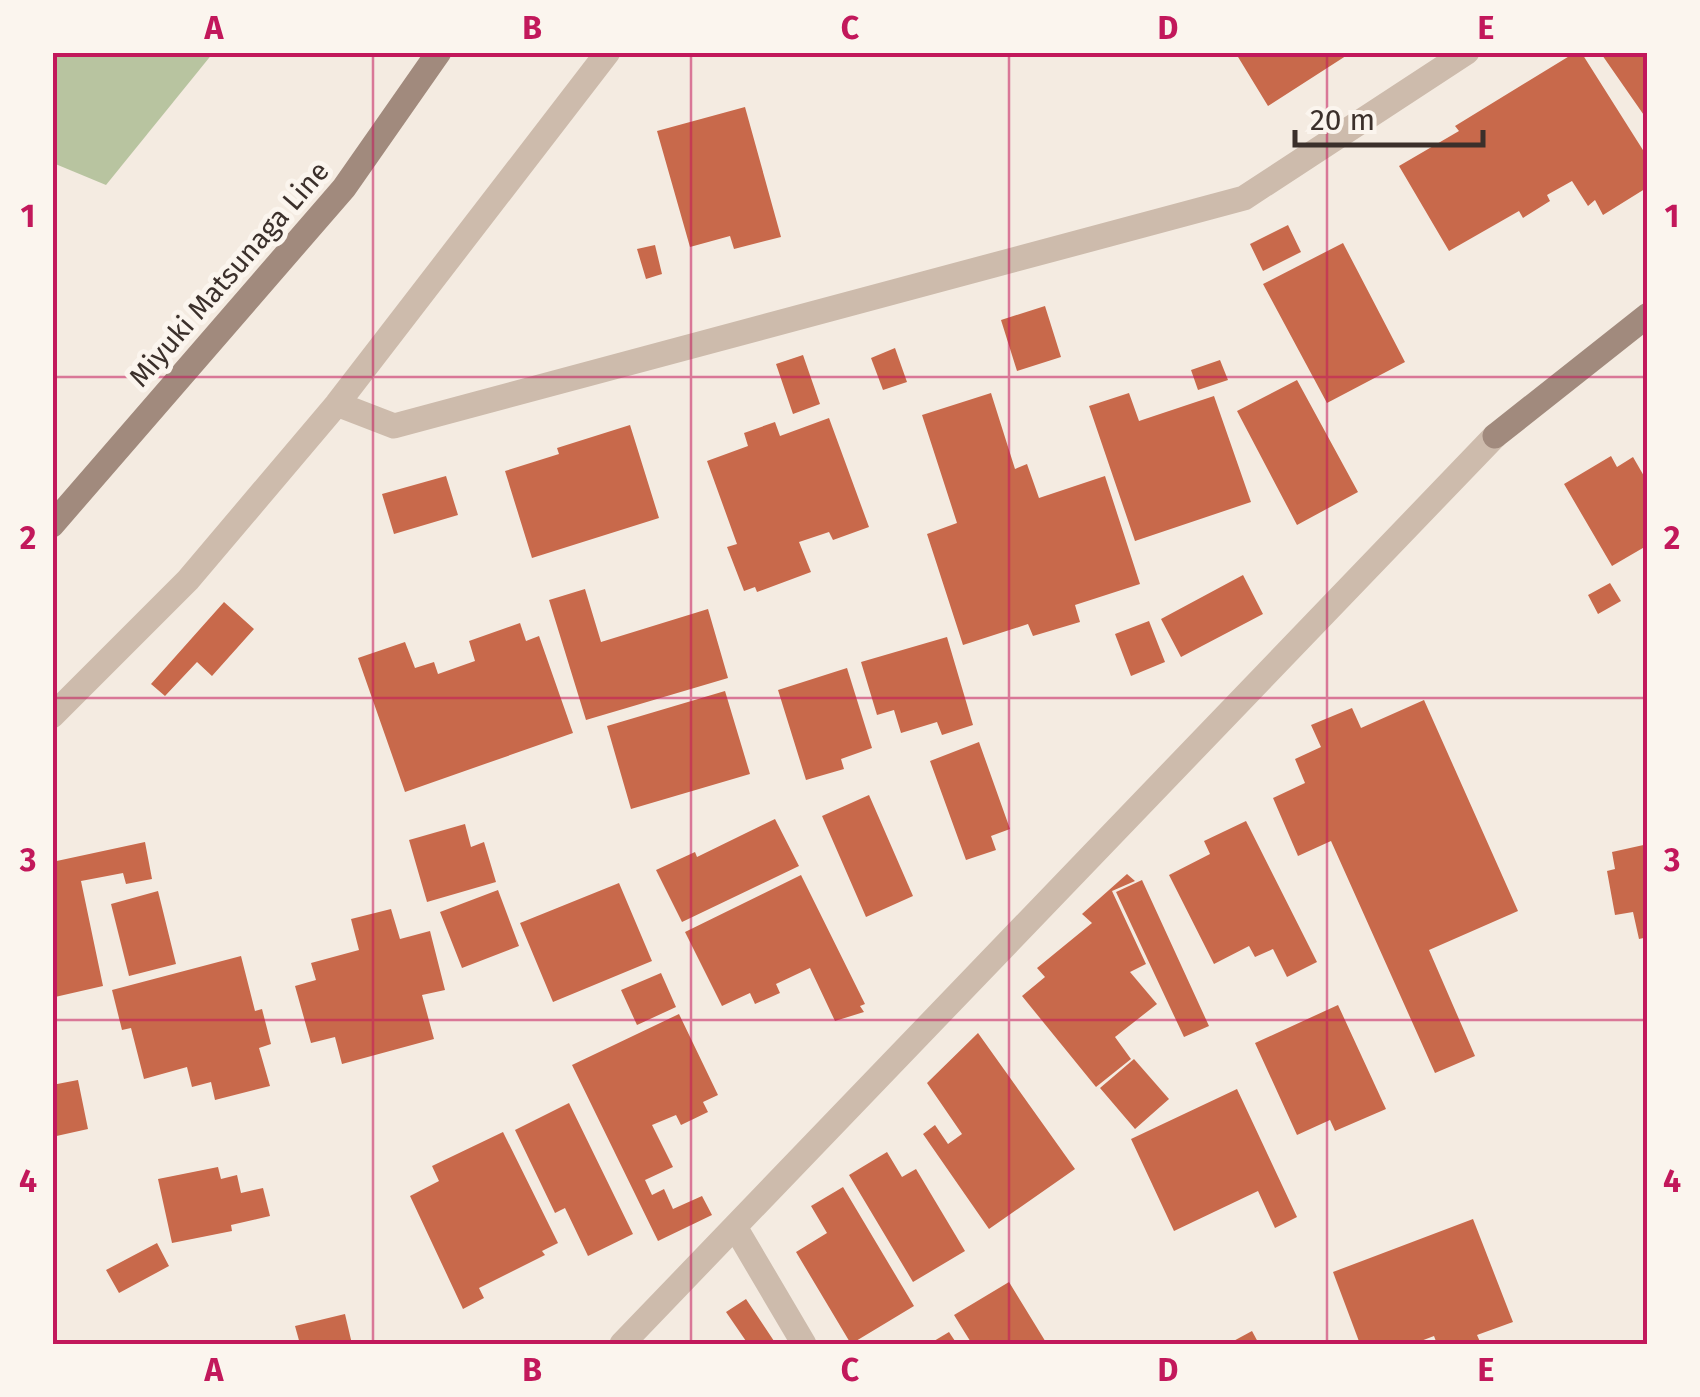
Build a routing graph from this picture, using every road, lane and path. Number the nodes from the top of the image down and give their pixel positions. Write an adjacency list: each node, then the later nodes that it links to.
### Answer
1 (439, 52): 7 (main road, Miyuki Matsunaga Line)
2 (608, 52): 5 (street)
3 (1468, 52): 5 (street)
4 (1648, 315): 6 (main road)
5 (338, 404): 8 (street)
6 (1494, 436): 9 (street)
7 (52, 525)
8 (52, 716)
9 (735, 1227): 10 (street); 11 (street)
10 (622, 1344)
11 (804, 1344)

